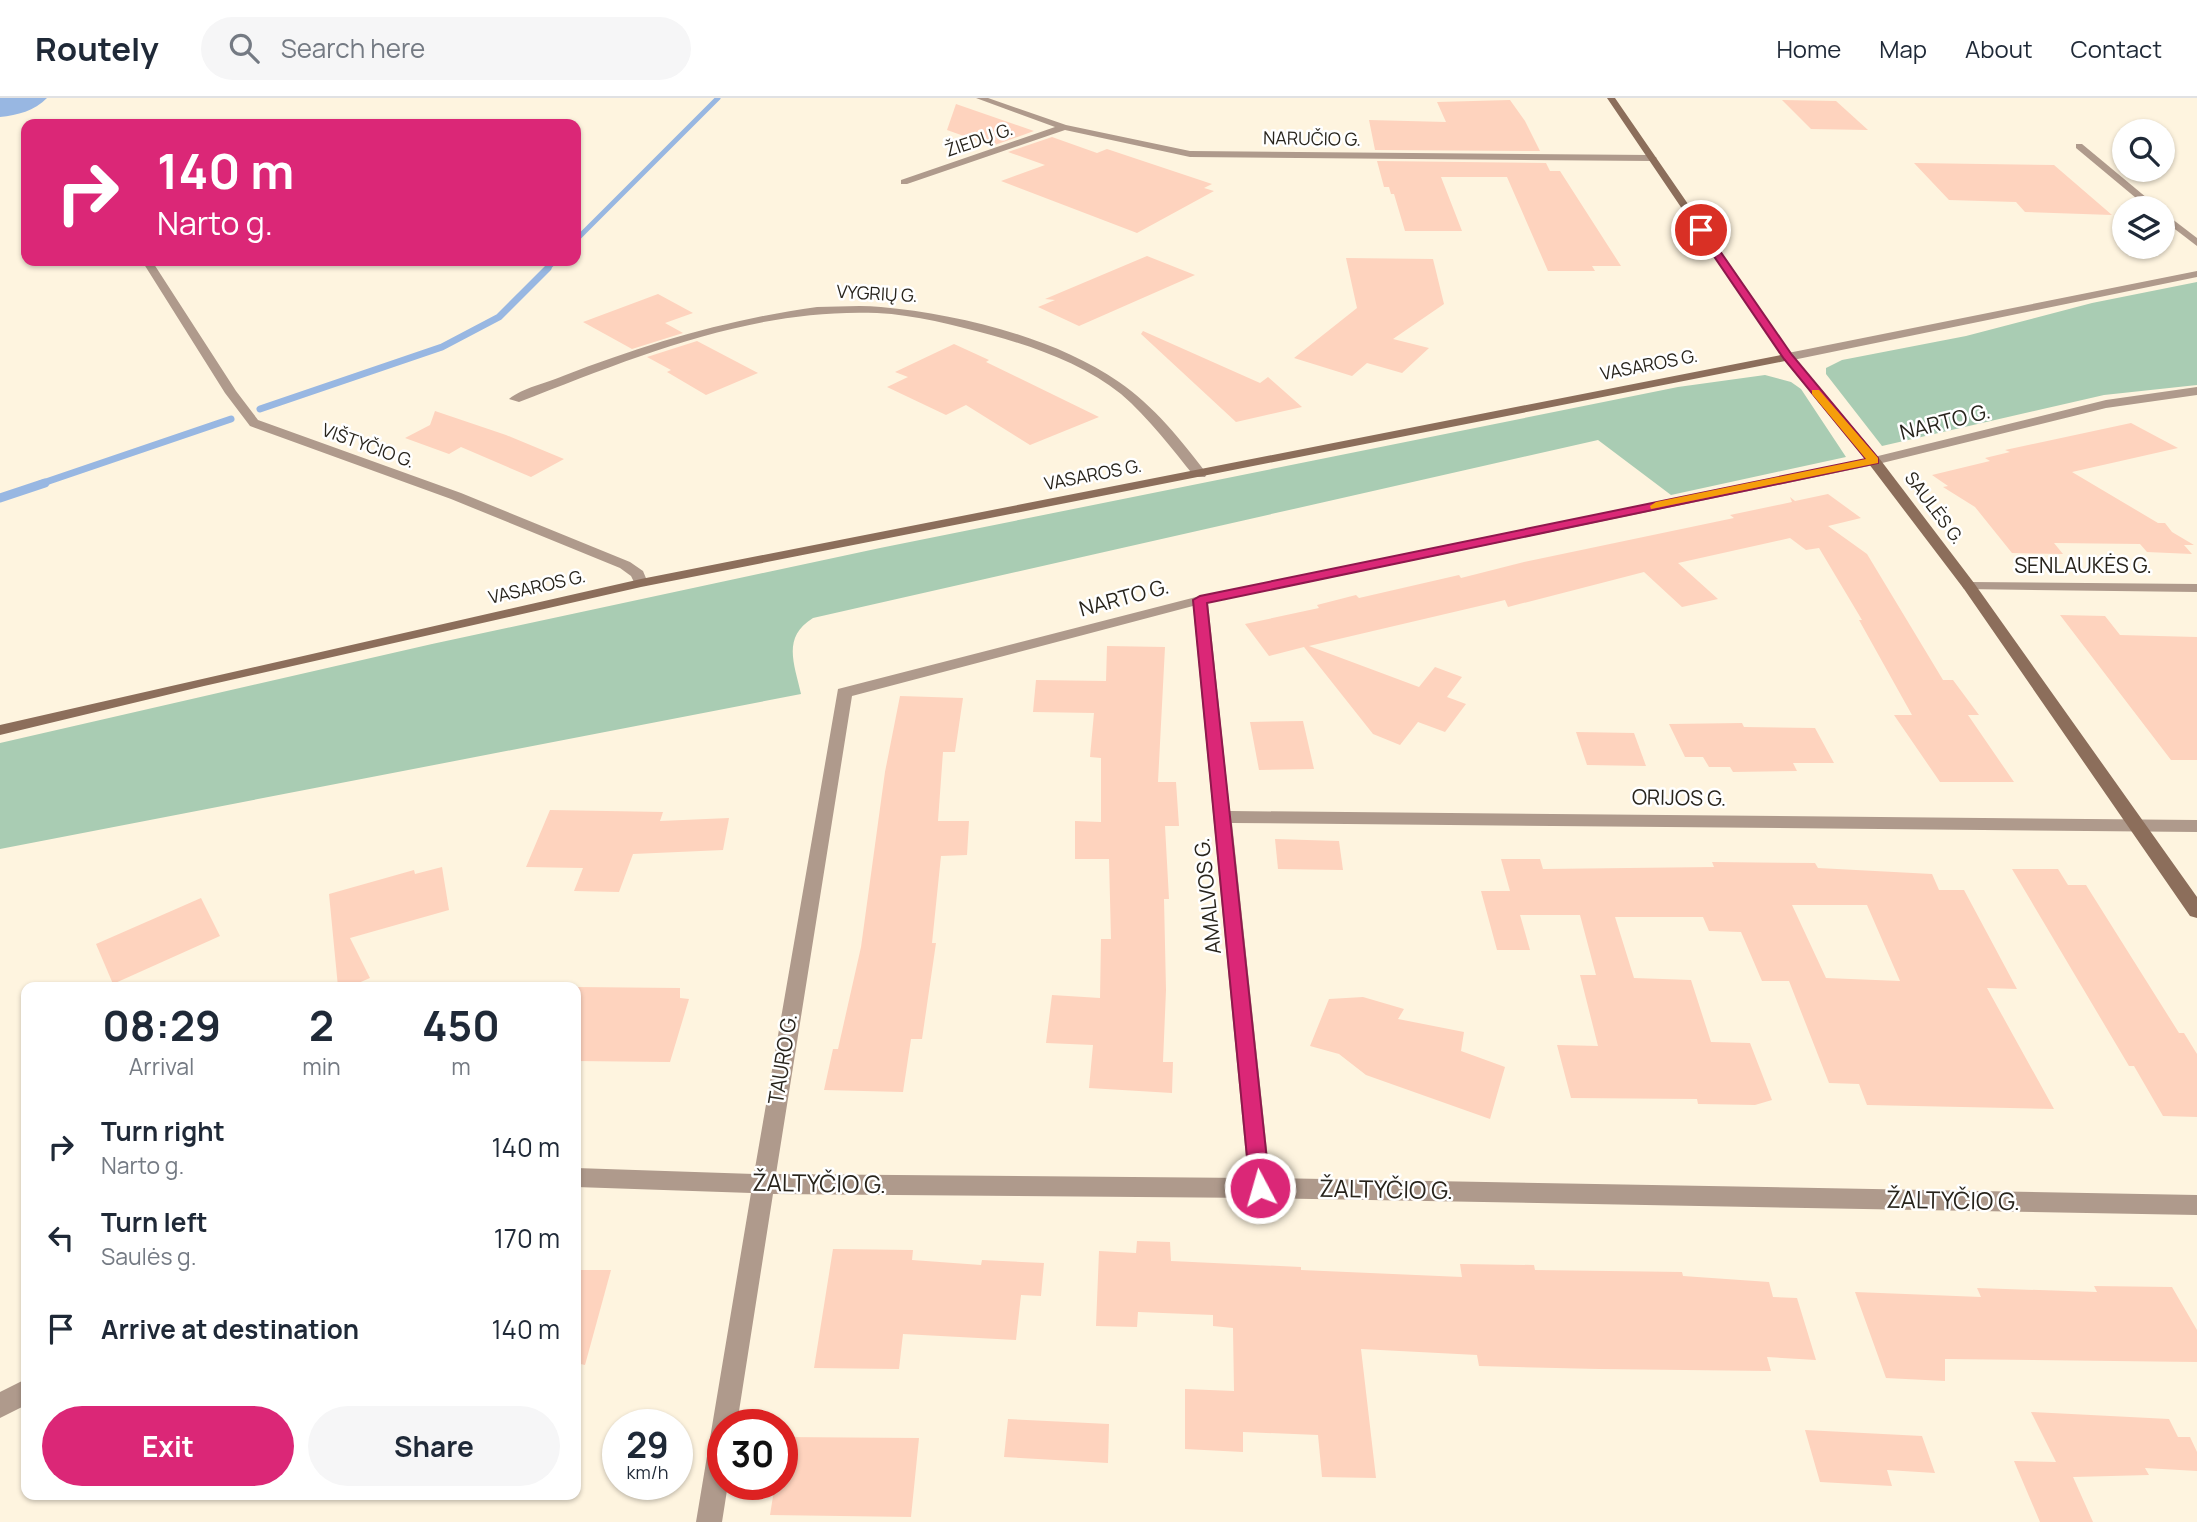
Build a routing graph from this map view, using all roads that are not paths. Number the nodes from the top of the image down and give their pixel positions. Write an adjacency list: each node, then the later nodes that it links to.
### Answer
1 (980, 98): 3 (street, NARUČIO G.)
2 (1611, 98): 5 (main road, SAULĖS G.)
3 (1064, 127): 5 (street, NARUČIO G.); 6 (street, ŽIEDŲ G.)
4 (2079, 146): 7 (street)
5 (1652, 158): 12 (main road, SAULĖS G.)
6 (904, 182)
7 (2139, 196)
8 (2175, 225): 9 (street)
9 (2197, 243)
10 (150, 266): 17 (street, VIŠTYČIO G.)
11 (2197, 274): 12 (street, VASAROS G.)
12 (1788, 357): 15 (main road, SAULĖS G.); 16 (main road, VASAROS G.)
13 (2197, 391): 15 (street, NARTO G.)
14 (515, 399): 16 (street, VYGRIŲ G.)
15 (1874, 461): 18 (main road, SAULĖS G.); 20 (street, NARTO G.)
16 (1200, 474): 17 (main road, VASAROS G.)
17 (641, 583): 22 (main road, VASAROS G.)
18 (1969, 586): 19 (street, SENLAUKĖS G.); 24 (main road, SAULĖS G.)
19 (2197, 587)
20 (1200, 600): 21 (street, NARTO G.); 23 (street, AMALVOS G.)
21 (844, 693): 28 (street, TAURO G.)
22 (0, 730)
23 (1222, 817): 24 (street, ORIJOS G.); 29 (street, AMALVOS G.)
24 (2136, 825): 25 (street, ORIJOS G.); 26 (main road, SAULĖS G.)
25 (2197, 826)
26 (2197, 911)
27 (581, 1177): 28 (street, ŽALTYČIO G.)
28 (763, 1184): 29 (street, ŽALTYČIO G.); 33 (street, TAURO G.)
29 (1260, 1188): 30 (street, ŽALTYČIO G.)
30 (2197, 1205)
31 (21, 1394): 32 (street)
32 (0, 1406)
33 (726, 1409)
34 (712, 1500): 35 (street)
35 (709, 1522)

